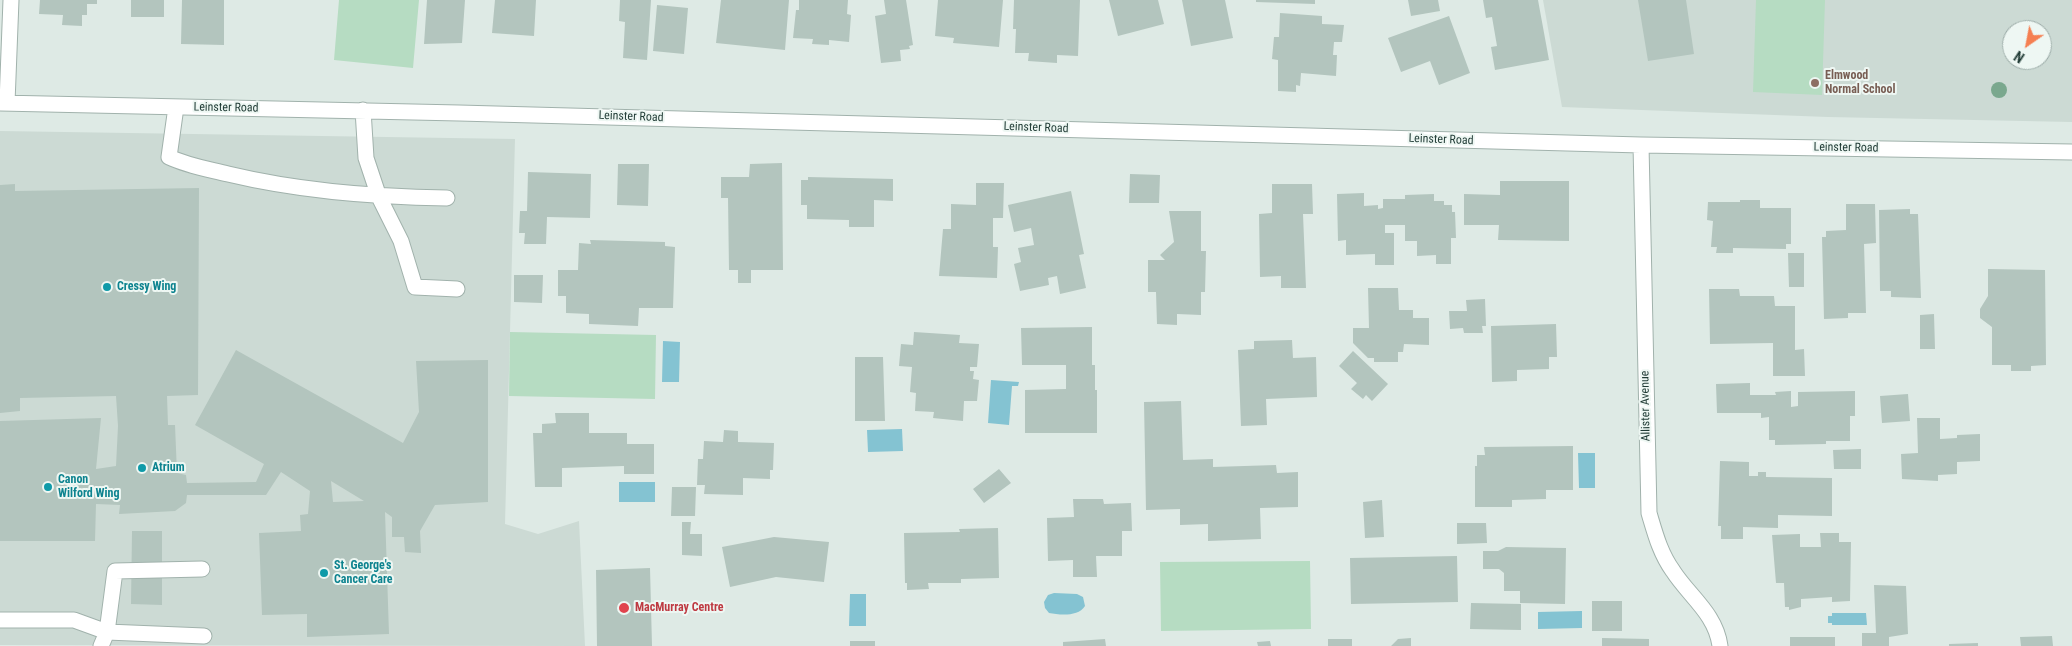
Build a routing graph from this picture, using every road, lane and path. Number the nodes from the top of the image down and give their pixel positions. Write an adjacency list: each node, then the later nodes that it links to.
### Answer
1 (11, 0): 2 (street)
2 (4, 103): 3 (street, Leinster Road)
3 (176, 107): 4 (street, Leinster Road); 7 (street)
4 (363, 110): 5 (street, Leinster Road); 7 (street)
5 (1641, 145): 6 (street, Leinster Road); 14 (street, Allister Avenue)
6 (2072, 152)
7 (379, 197): 8 (street); 9 (street)
8 (446, 198)
9 (457, 289)
10 (202, 569): 13 (street)
11 (0, 620): 13 (street)
12 (204, 636): 13 (street)
13 (107, 641)
14 (1720, 646)

